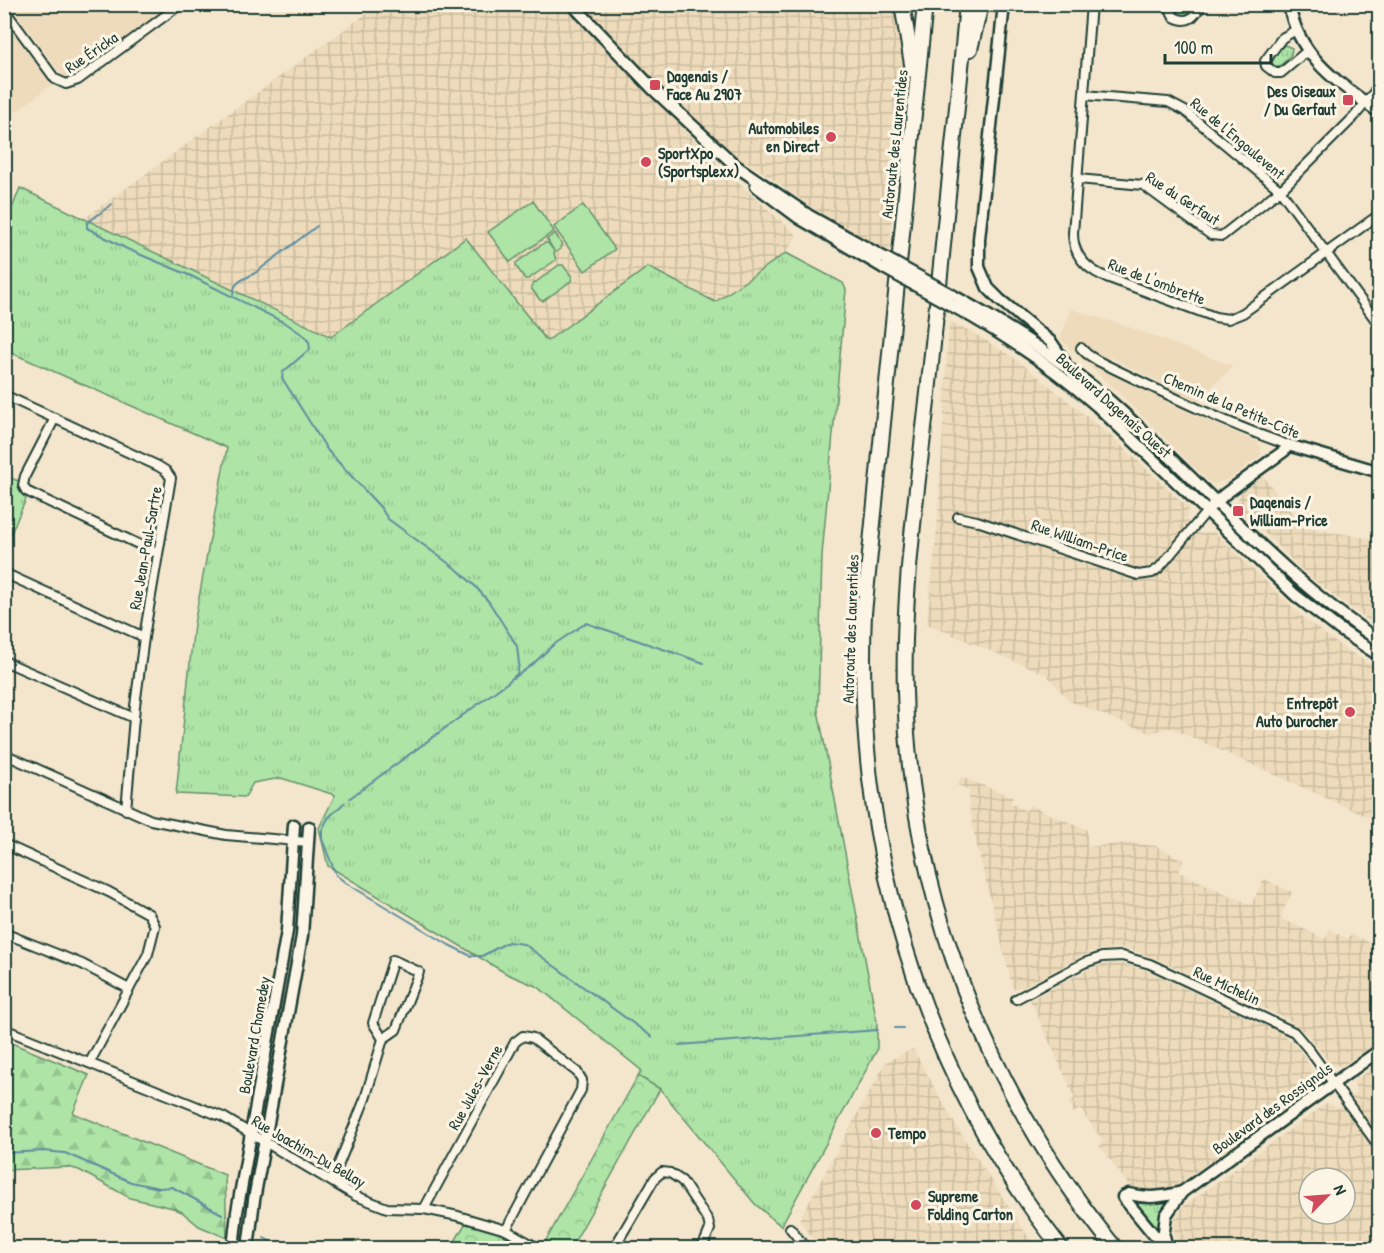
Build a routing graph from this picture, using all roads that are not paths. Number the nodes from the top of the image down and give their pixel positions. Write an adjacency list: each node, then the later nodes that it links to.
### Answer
1 (181, 4): 12 (street, Rue Éricka)
2 (572, 4): 25 (main road, Boulevard Dagenais Ouest, bridge)
3 (902, 4): 16 (highway)
4 (925, 4): 16 (highway, Autoroute des Laurentides)
5 (967, 4): 20 (highway)
6 (981, 4): 20 (highway)
7 (1004, 4): 28 (main road)
8 (1091, 4): 17 (street, Rue de L'ombrette)
9 (1171, 4): 10 (street)
10 (1202, 4)
11 (1289, 4): 13 (main road)
12 (4, 9)
13 (1296, 30): 14 (main road); 14 (street)
14 (1307, 51): 18 (main road)
15 (1380, 85): 18 (street, Rue du Gerfaut)
16 (916, 91): 73 (highway, Autoroute des Laurentides)
17 (1083, 95): 21 (street, Rue de L'ombrette); 22 (street, Rue de l'Engoulevent)
18 (1365, 103): 19 (main road); 22 (street, Rue du Gerfaut)
19 (1380, 113)
20 (956, 125): 74 (highway)
21 (1077, 179): 22 (street, Rue du Gerfaut); 24 (street, Rue de L'ombrette)
22 (1280, 190): 24 (street, Rue de l'Engoulevent)
23 (1380, 214): 24 (street, Rue de L'ombrette)
24 (1326, 253): 26 (street, Rue de l'Engoulevent)
25 (968, 309): 28 (main road, Boulevard Dagenais Ouest); 34 (main road, Boulevard Dagenais Ouest)
26 (1380, 327)
27 (1082, 348): 31 (street, Chemin de la Petite-Côte)
28 (1069, 369): 33 (main road, Boulevard Dagenais Ouest)
29 (4, 395): 30 (street, Rue Jean-Paul-Sartre)
30 (55, 418): 36 (street, Rue Jean-Paul-Sartre); 36 (street)
31 (1288, 446): 32 (main road, Chemin de la Petite-Côte); 33 (main road, Rue William-Price)
32 (1380, 472)
33 (1217, 502): 34 (main road, Rue William-Price); 39 (main road, Boulevard Dagenais Ouest)
34 (1207, 512): 35 (street, Rue William-Price); 40 (main road, Boulevard Dagenais Ouest)
35 (958, 517)
36 (157, 553): 38 (street, Rue Jean-Paul-Sartre)
37 (4, 573): 38 (street)
38 (144, 637): 42 (street, Rue Jean-Paul-Sartre)
39 (1380, 641)
40 (1380, 656)
41 (4, 661): 42 (street)
42 (134, 718): 44 (street, Rue Jean-Paul-Sartre)
43 (4, 754): 44 (street)
44 (126, 810): 47 (street)
45 (294, 825): 47 (main road, Boulevard Chomedey)
46 (309, 826): 48 (main road, Boulevard Chomedey)
47 (293, 841): 48 (street); 58 (main road, Boulevard Chomedey)
48 (308, 842): 59 (main road, Boulevard Chomedey)
49 (4, 844): 51 (street)
50 (4, 933): 51 (street)
51 (129, 989): 56 (street)
52 (1016, 999): 57 (street, Rue Michelin)
53 (4, 1029): 56 (street, Rue Joachim-Du Bellay)
54 (383, 1039): 54 (street); 61 (street)
55 (1380, 1050): 57 (main road, Boulevard des Rossignols)
56 (90, 1062): 58 (street, Rue Joachim-Du Bellay)
57 (1333, 1083): 60 (street, Rue Michelin); 62 (main road, Boulevard des Rossignols)
58 (252, 1134): 59 (street, Rue Joachim-Du Bellay); 67 (main road, Boulevard Chomedey)
59 (265, 1142): 61 (street, Rue Joachim-Du Bellay); 68 (main road, Boulevard Chomedey)
60 (1380, 1148)
61 (332, 1181): 63 (street, Rue Joachim-Du Bellay)
62 (1182, 1192): 66 (main road, Boulevard des Rossignols); 66 (main road, Boulevard des Rossignols)
63 (424, 1209): 65 (street, Rue Joachim-Du Bellay); 65 (street, Rue Jules-Verne)
64 (790, 1228): 72 (street)
65 (506, 1230): 69 (street, Rue Joachim-Du Bellay)
66 (1164, 1234): 75 (main road)
67 (234, 1248)
68 (248, 1248)
69 (538, 1248)
70 (614, 1248): 71 (street)
71 (702, 1248)
72 (806, 1248)
73 (1061, 1248)
74 (1115, 1248)
75 (1167, 1248)

